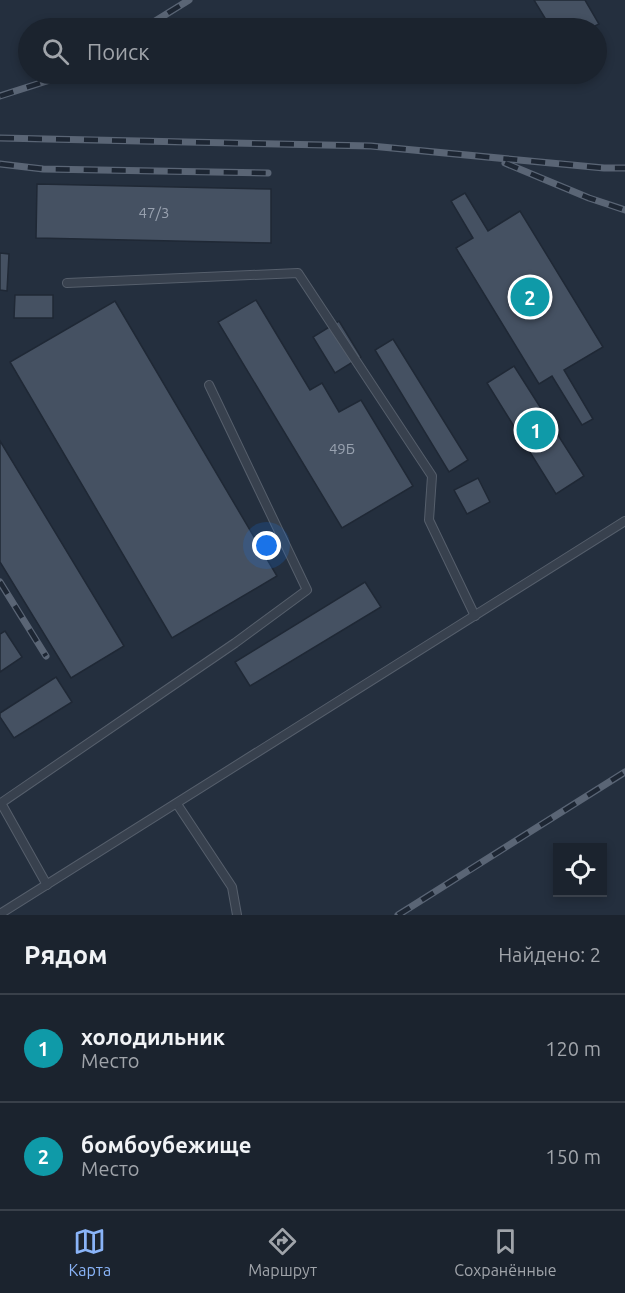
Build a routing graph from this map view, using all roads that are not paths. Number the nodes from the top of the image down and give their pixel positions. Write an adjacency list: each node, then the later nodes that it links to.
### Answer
1 (67, 283): 4 (lane)
2 (208, 385): 6 (lane)
3 (625, 521): 4 (lane)
4 (475, 616): 5 (lane)
5 (177, 804): 6 (lane); 8 (lane)
6 (47, 885): 7 (lane)
7 (0, 914)
8 (237, 915)

